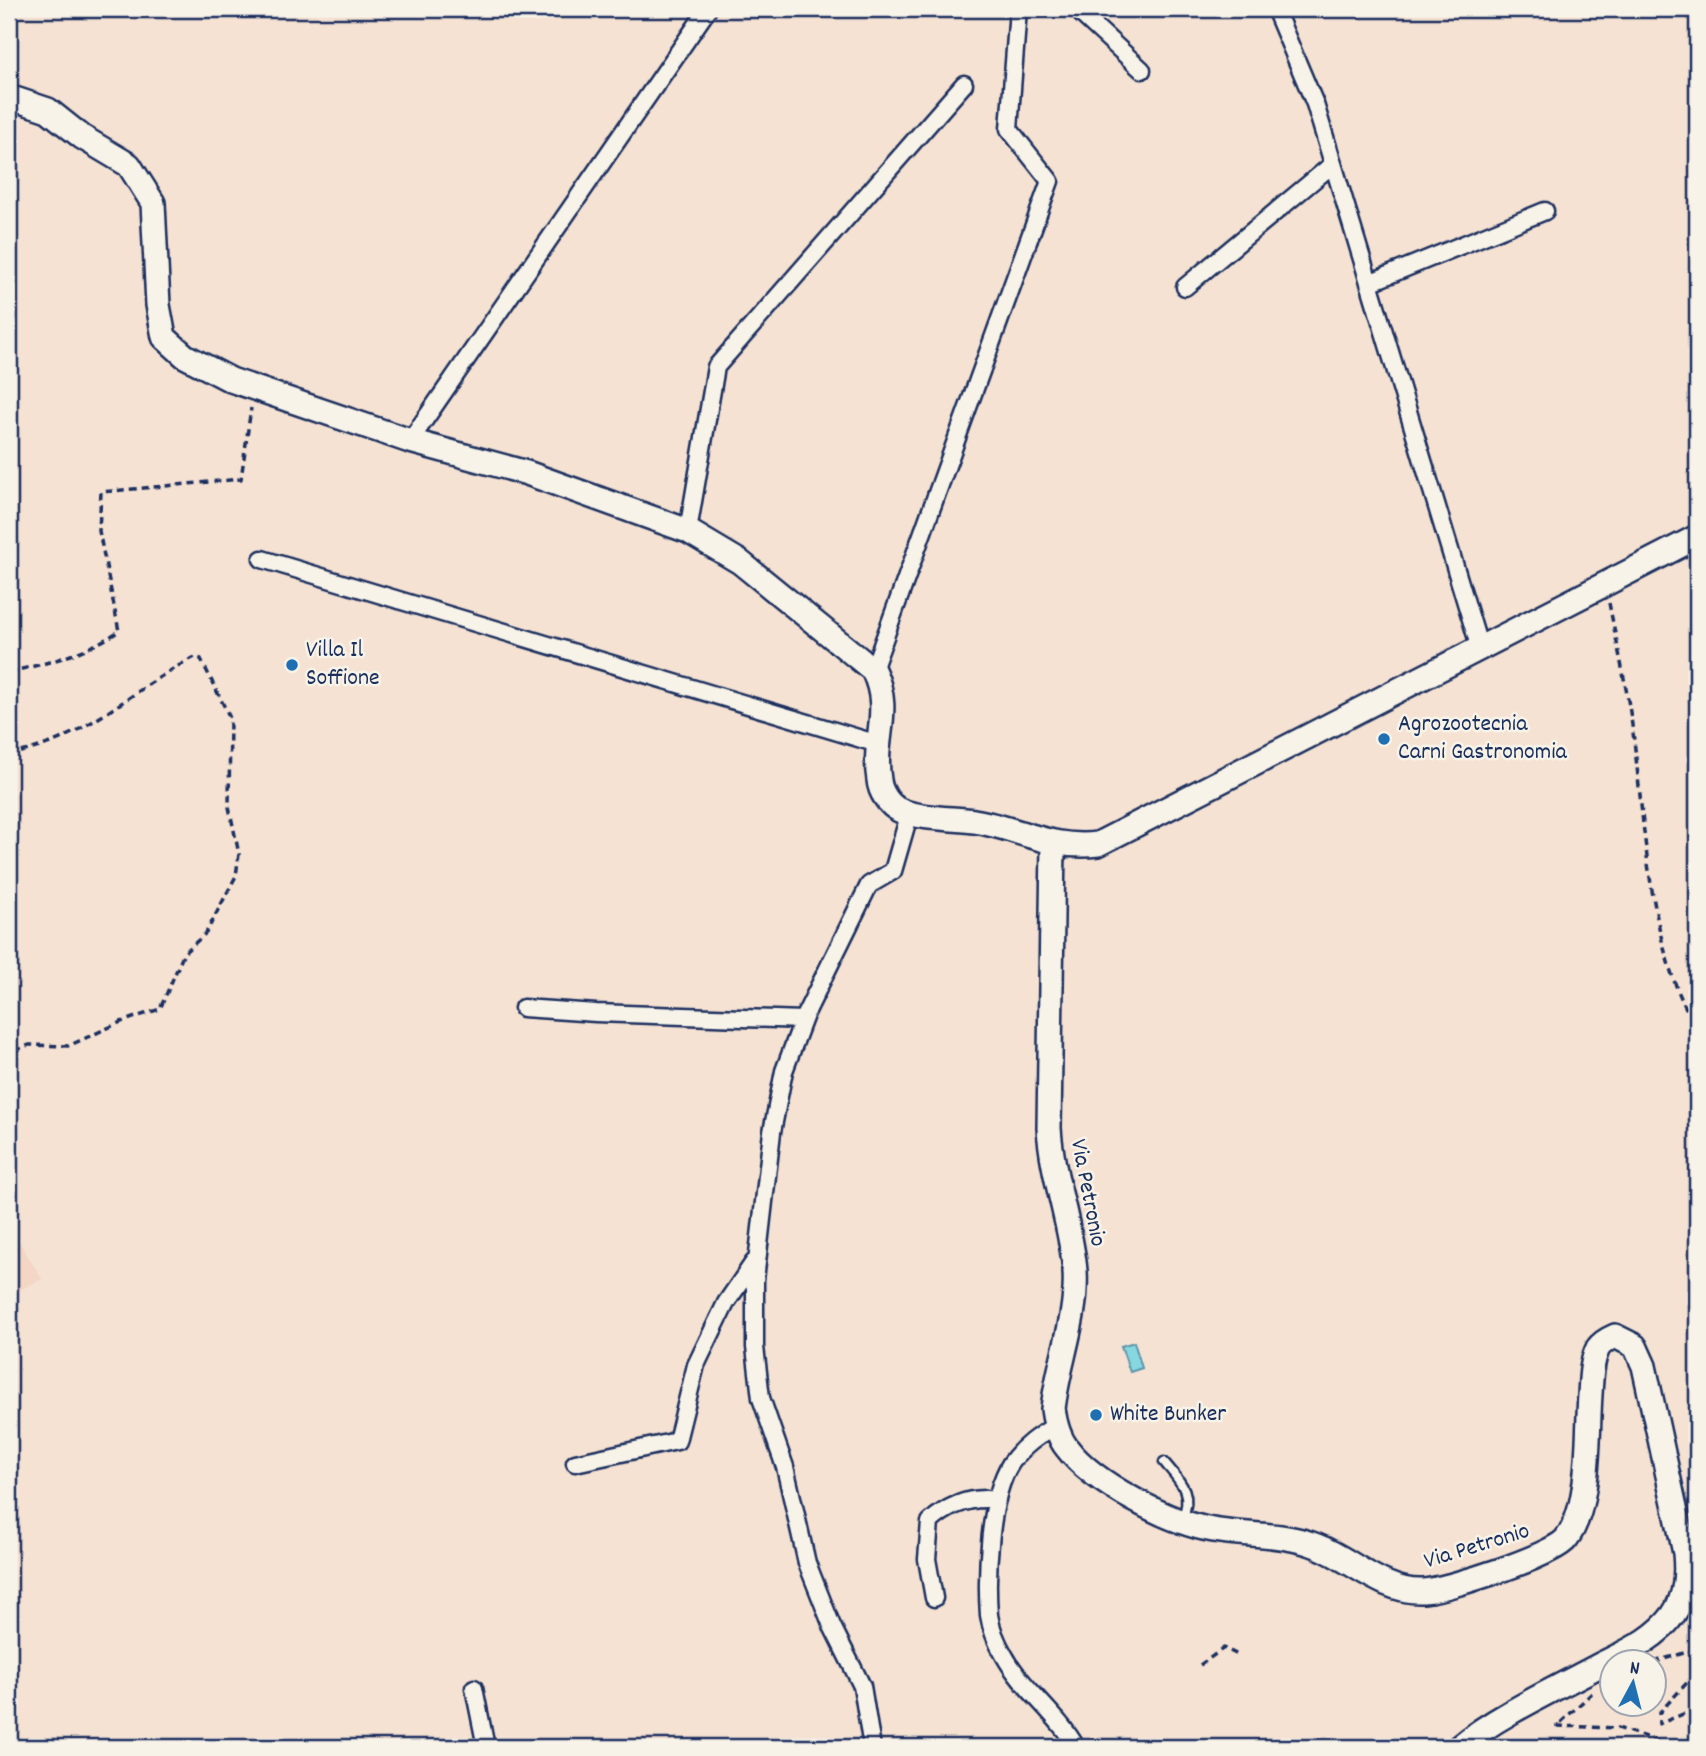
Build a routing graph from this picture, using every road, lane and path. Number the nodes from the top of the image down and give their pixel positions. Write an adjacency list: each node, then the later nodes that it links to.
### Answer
1 (708, 9): 13 (street)
2 (1018, 9): 19 (street)
3 (1076, 9): 5 (street)
4 (1275, 9): 8 (street)
5 (1142, 70)
6 (964, 84): 14 (street)
7 (9, 97): 12 (street)
8 (1333, 164): 10 (street); 11 (street)
9 (1545, 211): 10 (street)
10 (1369, 283): 18 (street)
11 (1185, 287)
12 (254, 388): 13 (street); 20 (path)
13 (410, 441): 14 (street)
14 (688, 531): 19 (street)
15 (1697, 537): 17 (street)
16 (262, 559): 21 (street)
17 (1605, 584): 18 (street); 27 (path)
18 (1480, 649): 24 (street)
19 (873, 670): 21 (street)
20 (9, 672)
21 (878, 744): 23 (street)
22 (9, 754): 28 (path)
23 (910, 812): 24 (street); 26 (street)
24 (1053, 844): 30 (street, Via Petronio)
25 (523, 1008): 26 (street)
26 (803, 1020): 29 (street)
27 (1697, 1027)
28 (9, 1053)
29 (757, 1257): 32 (street); 46 (street)
30 (1055, 1426): 33 (street); 34 (street, Via Petronio)
31 (1164, 1462): 34 (lane)
32 (575, 1463)
33 (997, 1500): 35 (street); 47 (street)
34 (1181, 1521): 48 (street, Via Petronio)
35 (934, 1598)
36 (1697, 1649): 38 (path)
37 (1238, 1655): 39 (path)
38 (1668, 1658)
39 (1200, 1665)
40 (1697, 1672): 43 (path)
41 (474, 1688): 45 (street)
42 (1594, 1691): 44 (path)
43 (1695, 1709)
44 (1697, 1745)
45 (486, 1747)
46 (872, 1747)
47 (1076, 1747)
48 (1459, 1747)

